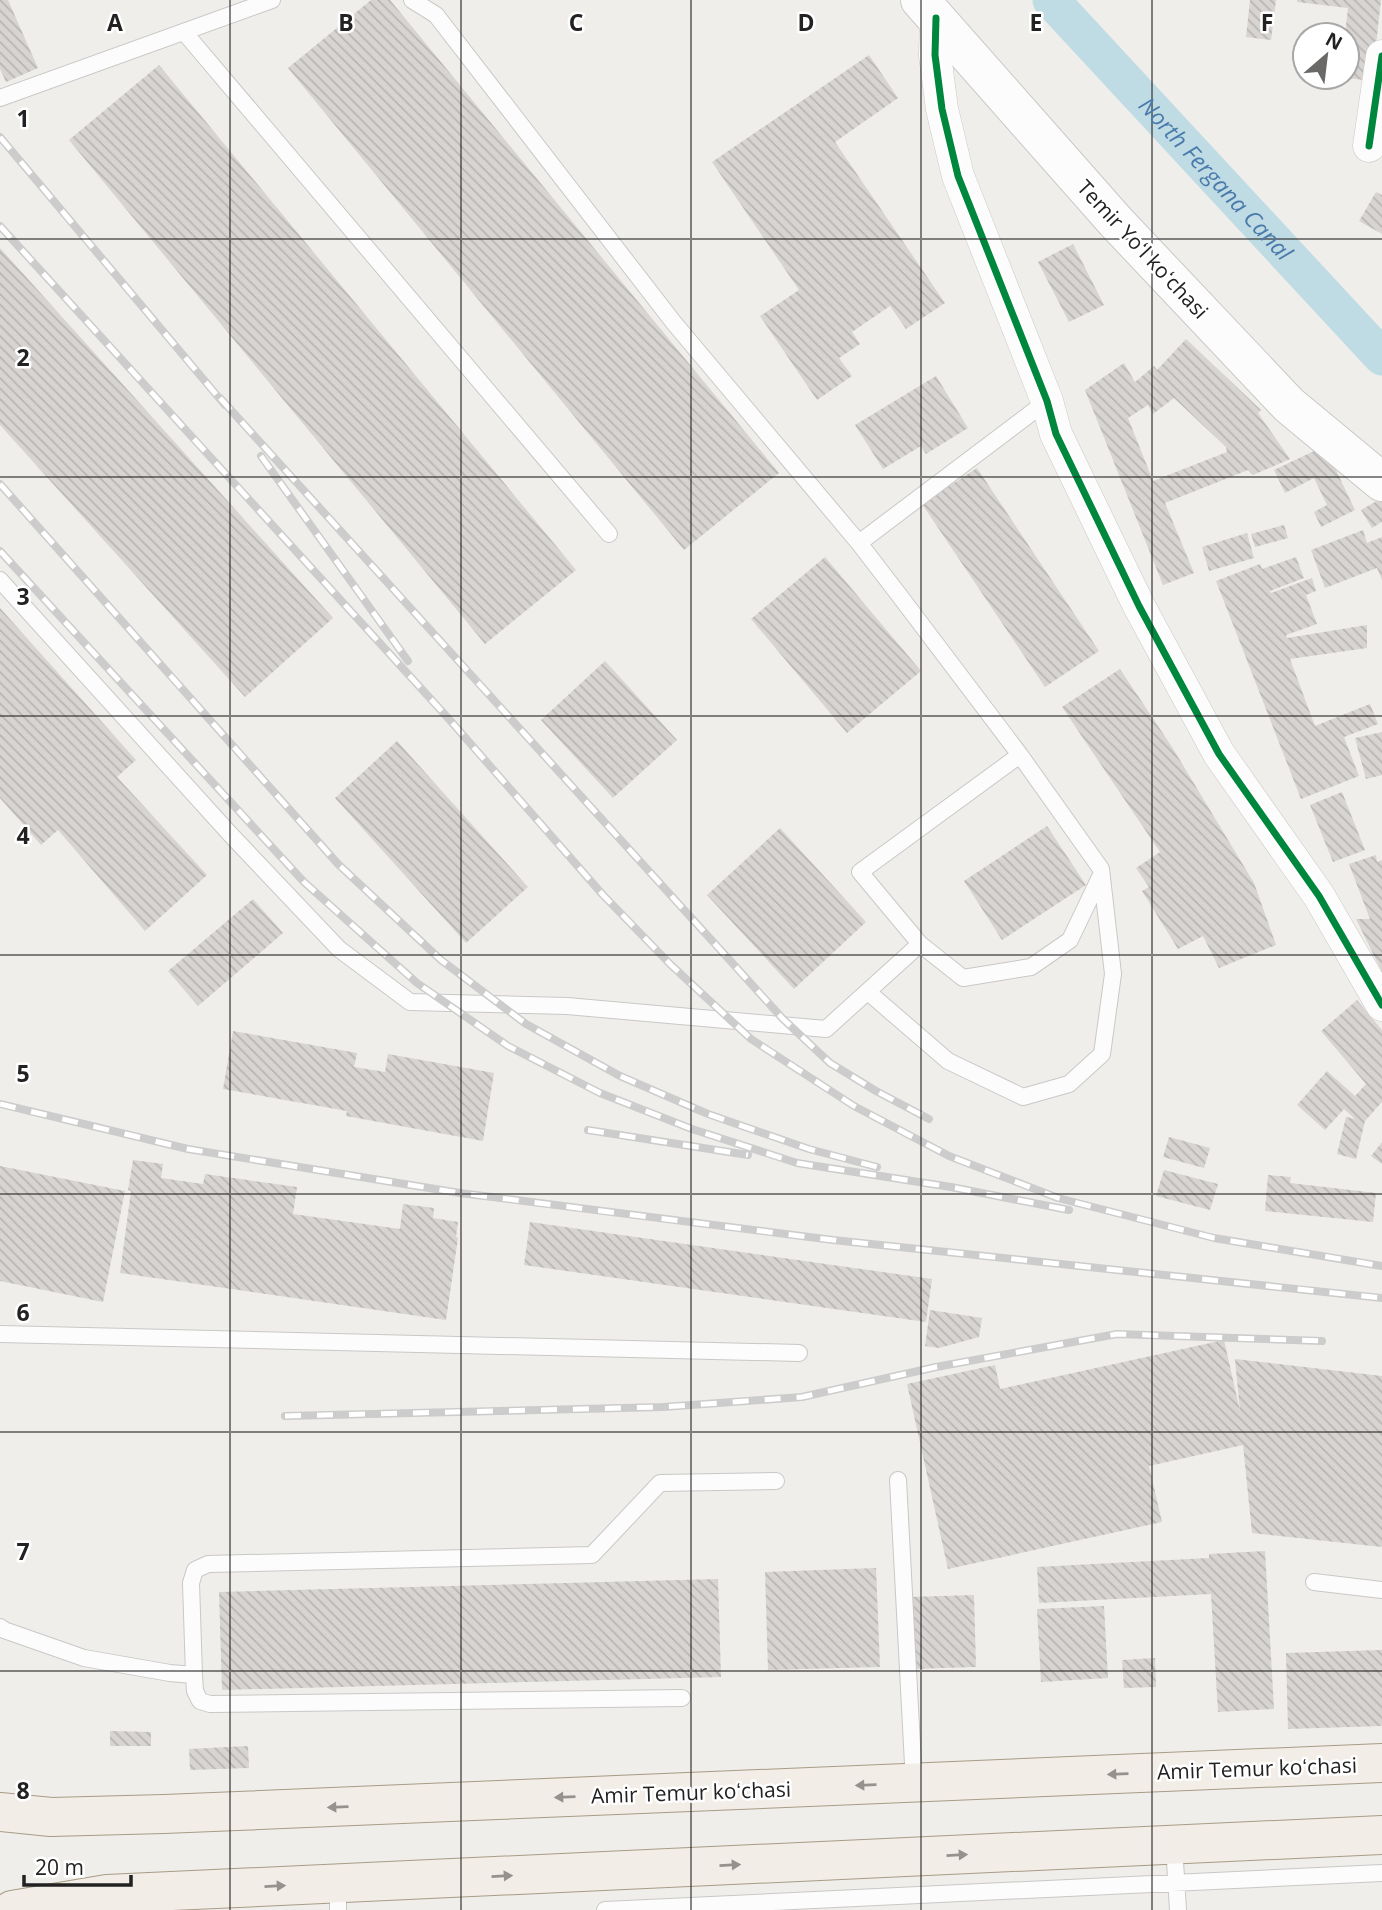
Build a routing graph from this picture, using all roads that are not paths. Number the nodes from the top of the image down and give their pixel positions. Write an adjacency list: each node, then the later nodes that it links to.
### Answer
1 (272, 0): 4 (lane)
2 (412, 0): 11 (lane)
3 (928, 9): 8 (street); 9 (street, Temir Yoʻl koʻchasi)
4 (184, 32): 6 (lane); 10 (lane)
5 (1382, 56): 7 (street)
6 (0, 98)
7 (1369, 146)
8 (1047, 401): 11 (lane); 17 (street)
9 (1382, 482)
10 (609, 534)
11 (859, 543): 13 (lane)
12 (0, 580): 16 (lane)
13 (1020, 755): 14 (lane); 15 (lane)
14 (1102, 874): 15 (lane); 16 (lane)
15 (920, 944): 16 (lane)
16 (868, 992)
17 (1382, 1005)
18 (0, 1334): 19 (lane)
19 (799, 1353)
20 (898, 1479): 28 (lane)
21 (776, 1481): 25 (lane)
22 (1314, 1582): 23 (lane)
23 (1382, 1590)
24 (0, 1627): 25 (lane)
25 (194, 1675): 26 (lane)
26 (682, 1698)
27 (1382, 1763): 28 (main road, Amir Temur koʻchasi, one-way to 28)
28 (914, 1783): 29 (main road, Amir Temur koʻchasi, one-way to 29)
29 (0, 1812)
30 (1382, 1835): 31 (main road)
31 (1174, 1845): 33 (lane); 34 (main road, one-way to 31)
32 (1382, 1873): 33 (lane)
33 (1177, 1884): 36 (lane); 37 (lane)
34 (338, 1897): 35 (main road, one-way to 34)
35 (12, 1910)
36 (605, 1910)
37 (1178, 1910)

